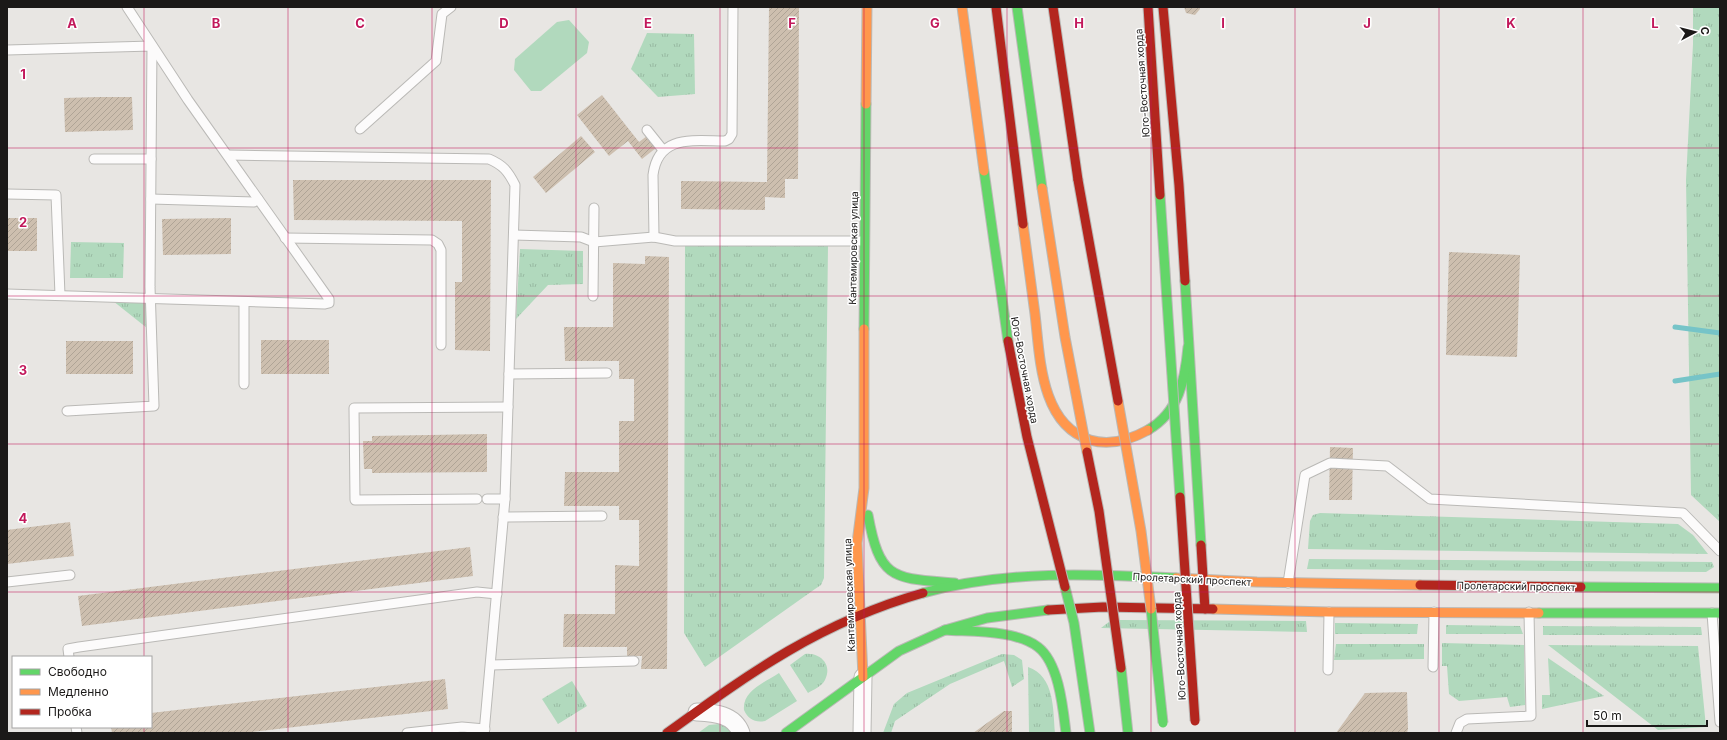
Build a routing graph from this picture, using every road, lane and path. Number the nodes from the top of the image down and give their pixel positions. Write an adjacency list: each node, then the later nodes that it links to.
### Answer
1 (127, 7): 11 (lane)
2 (451, 7): 13 (lane)
3 (733, 7): 15 (lane)
4 (867, 7): 26 (main road, Кантемировская улица)
5 (962, 7): 77 (main road, Юго-Восточная хорда, bridge)
6 (996, 7): 34 (main road)
7 (1017, 7): 78 (main road, bridge)
8 (1053, 7): 79 (main road, bridge)
9 (1148, 7): 80 (main road, Юго-Восточная хорда, bridge)
10 (1163, 10): 34 (main road)
11 (152, 46): 12 (lane); 16 (lane); 18 (lane)
12 (7, 50)
13 (360, 129)
14 (647, 130): 15 (lane)
15 (663, 150): 24 (lane)
16 (228, 155): 21 (lane); 23 (lane)
17 (94, 159): 18 (lane)
18 (151, 159): 20 (lane)
19 (7, 194): 29 (lane)
20 (151, 199): 21 (lane); 31 (lane)
21 (258, 199): 25 (lane)
22 (594, 208): 27 (lane)
23 (514, 235): 27 (lane); 36 (lane)
24 (654, 237): 26 (lane); 27 (lane)
25 (286, 238): 32 (lane); 33 (lane)
26 (864, 240): 40 (main road, Кантемировская улица)
27 (594, 242): 30 (lane)
28 (7, 294): 29 (lane)
29 (60, 295): 31 (lane)
30 (593, 296)
31 (150, 299): 32 (lane); 39 (lane)
32 (244, 302): 37 (lane)
33 (441, 345)
34 (1188, 347): 48 (main road)
35 (607, 373): 36 (lane)
36 (509, 374): 38 (lane)
37 (244, 384)
38 (508, 407): 41 (lane); 43 (lane)
39 (67, 411)
40 (864, 488): 51 (main road, Кантемировская улица); 59 (main road, Кантемировская улица)
41 (477, 499)
42 (487, 499): 43 (lane)
43 (505, 499): 45 (lane)
44 (602, 516): 45 (lane)
45 (503, 517): 53 (lane)
46 (1720, 551): 50 (lane)
47 (70, 575): 49 (lane)
48 (1204, 579): 50 (main road, Пролетарский проспект); 51 (main road, Пролетарский проспект); 54 (main road)
49 (7, 582)
50 (1288, 583): 52 (main road, Пролетарский проспект)
51 (958, 584): 59 (main road, Пролетарский проспект)
52 (1720, 588)
53 (497, 594): 61 (lane); 63 (lane)
54 (1205, 609): 55 (main road); 60 (main road)
55 (1329, 612): 56 (main road); 65 (lane)
56 (1434, 612): 57 (main road); 64 (lane)
57 (1529, 612): 58 (main road); 81 (lane)
58 (1716, 613): 66 (lane)
59 (859, 614): 67 (main road, Кантемировская улица); 68 (main road, Пролетарский проспект)
60 (945, 630): 67 (main road); 76 (main road)
61 (68, 656)
62 (634, 661): 63 (lane)
63 (491, 665): 70 (lane)
64 (1433, 667)
65 (1328, 670)
66 (1718, 670): 69 (lane)
67 (863, 678): 74 (main road); 75 (street)
68 (697, 712): 72 (main road, Пролетарский проспект); 73 (street)
69 (1720, 722)
70 (485, 731): 71 (lane)
71 (407, 733)
72 (668, 733)
73 (741, 733)
74 (786, 733)
75 (862, 733)
76 (1066, 733)
77 (1090, 733)
78 (1128, 733)
79 (1163, 733)
80 (1195, 733)
81 (1456, 733)

